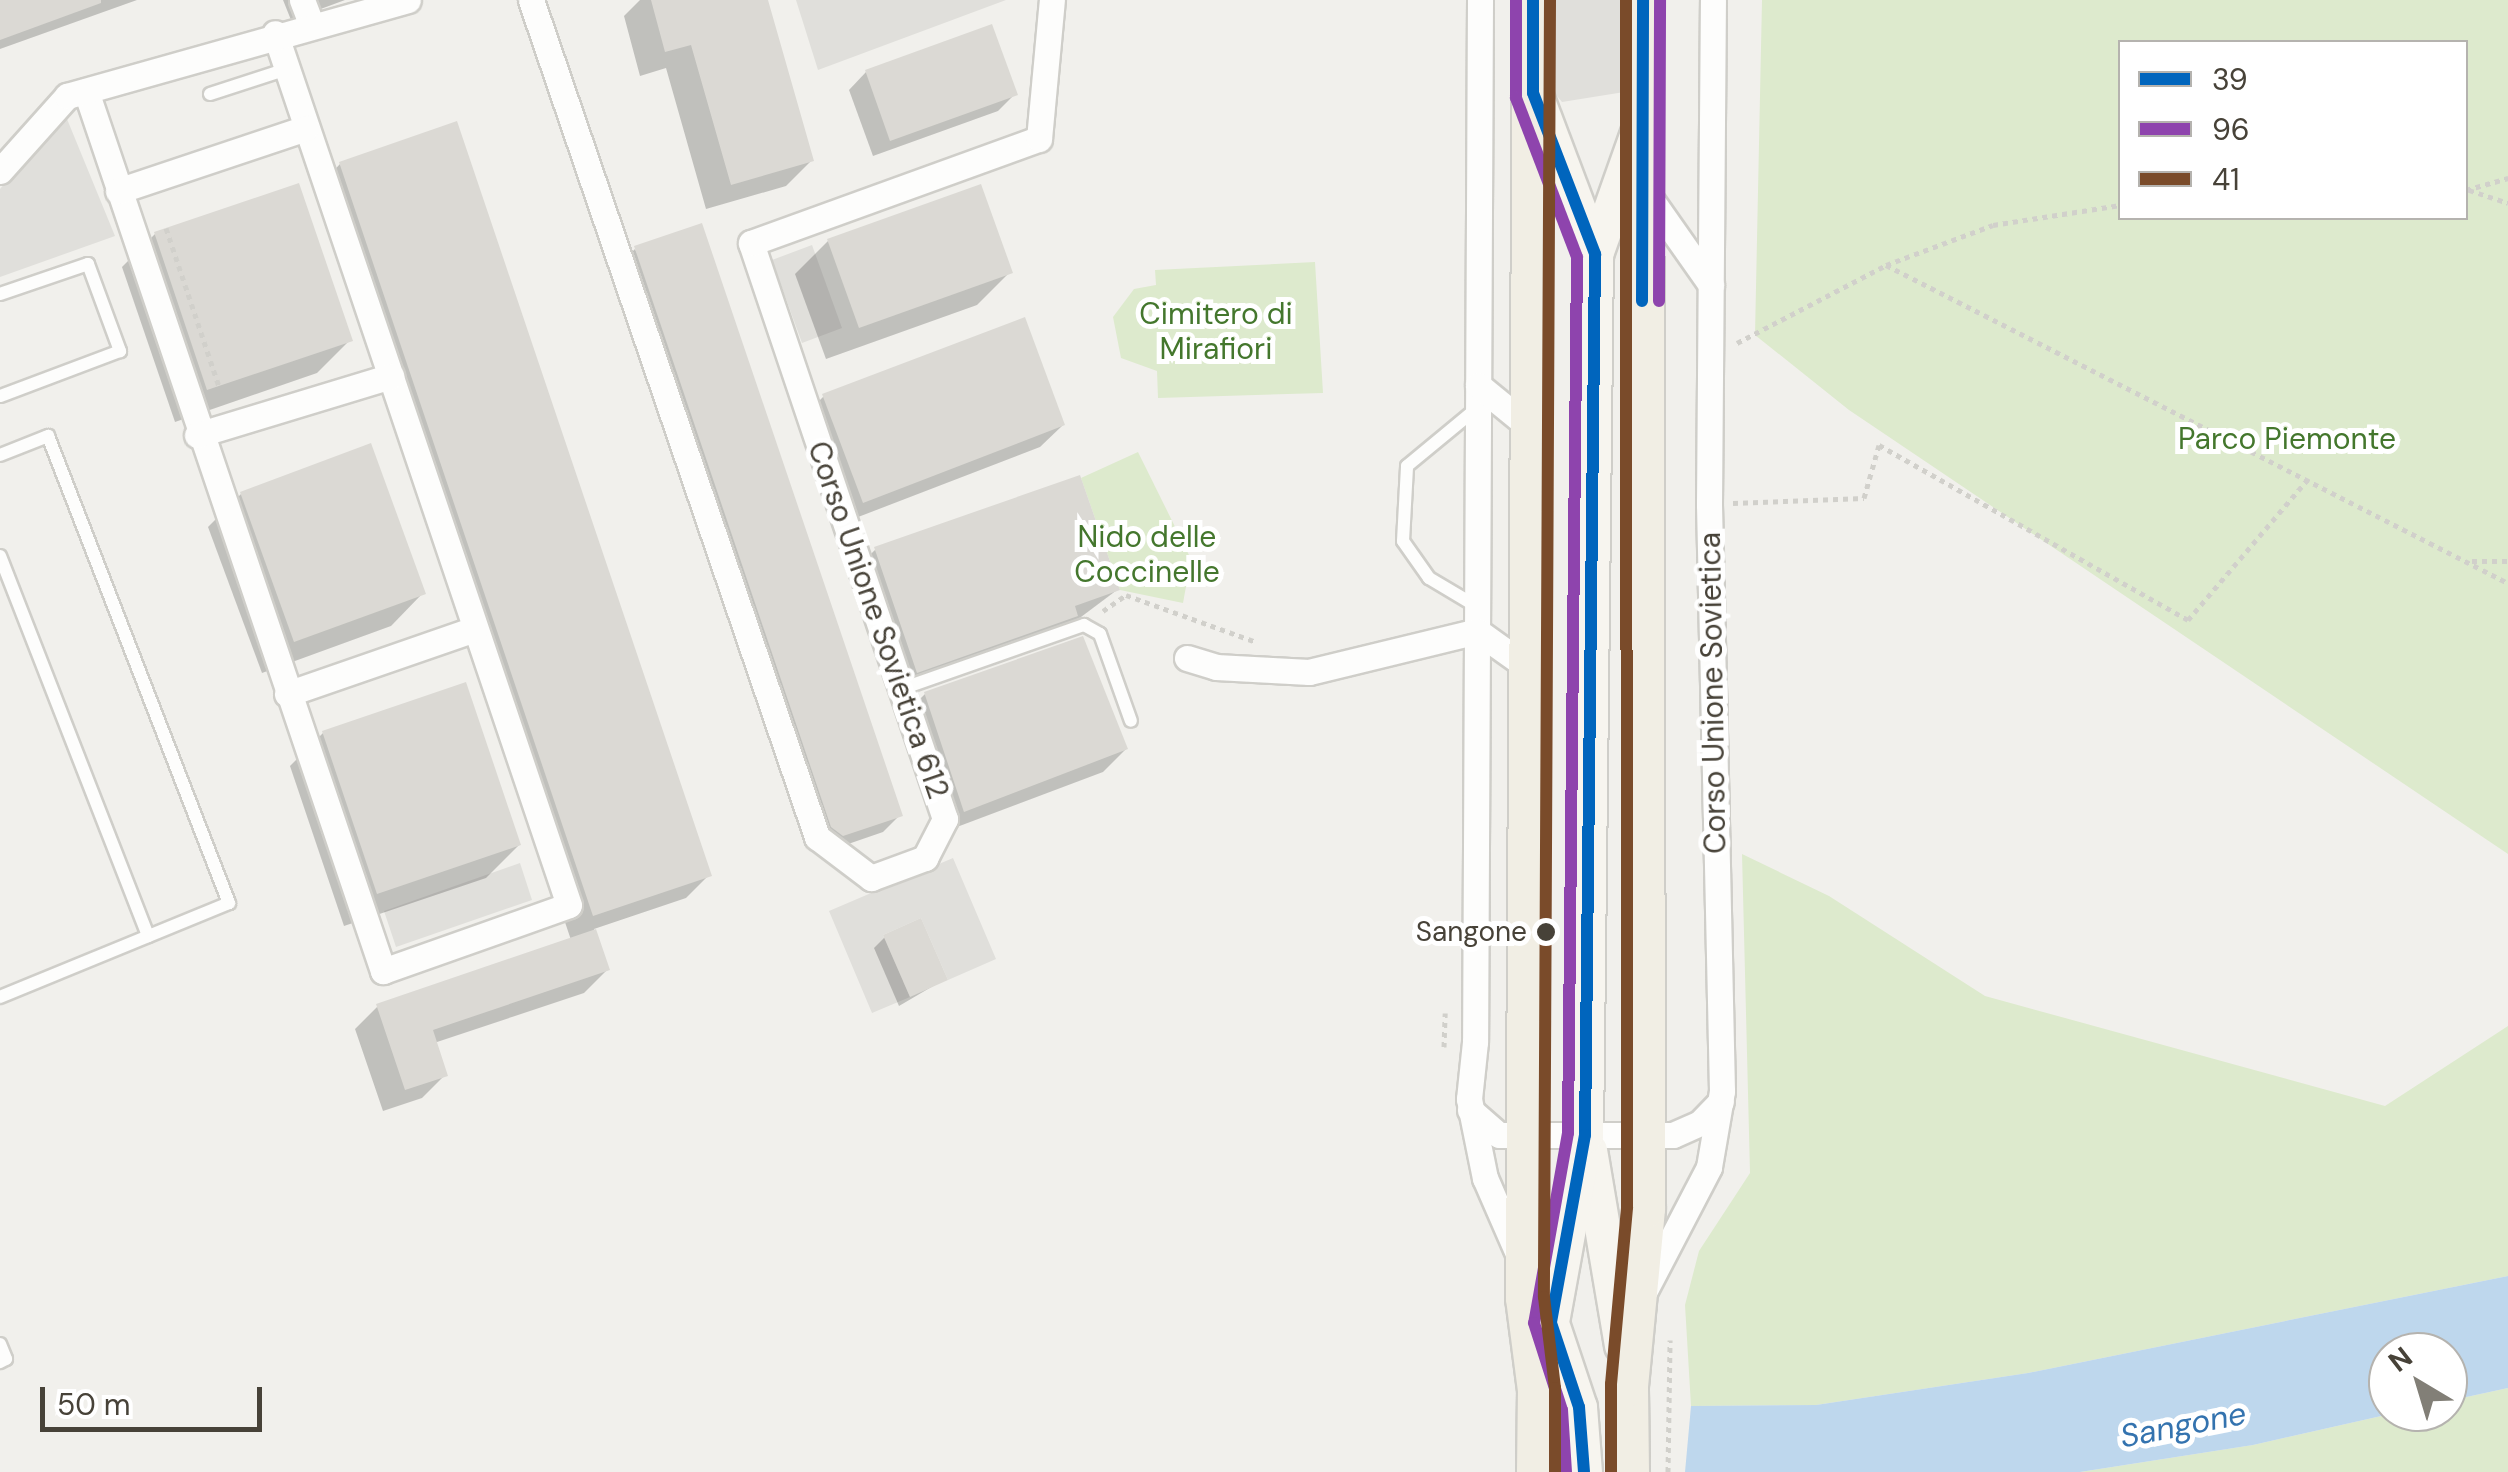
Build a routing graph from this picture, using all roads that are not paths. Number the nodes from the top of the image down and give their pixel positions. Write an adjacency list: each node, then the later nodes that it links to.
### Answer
1 (408, 0): 8 (street)
2 (531, 0): 33 (street, Corso Unione Sovietica 612)
3 (1052, 0): 33 (street, Corso Unione Sovietica 612)
4 (1480, 0): 24 (street)
5 (1534, 0): 12 (main road)
6 (1643, 0): 14 (main road, Corso Unione Sovietica)
7 (1713, 0): 20 (street, Corso Unione Sovietica)
8 (306, 12): 9 (street)
9 (274, 33): 10 (street); 11 (street)
10 (287, 69): 13 (lane); 15 (street)
11 (86, 91): 16 (street); 18 (street)
12 (1534, 93): 19 (street); 25 (main road)
13 (210, 94)
14 (1641, 124): 17 (main road, Corso Unione Sovietica); 19 (street)
15 (306, 128): 18 (street); 22 (street)
16 (0, 171)
17 (1642, 186): 20 (street); 42 (main road, Corso Unione Sovietica)
18 (118, 191): 26 (street)
19 (1595, 254): 41 (street)
20 (1711, 285): 38 (street, Corso Unione Sovietica)
21 (0, 294): 23 (lane)
22 (390, 376): 26 (street); 30 (street)
23 (0, 396)
24 (1478, 396): 25 (street); 29 (street); 29 (lane)
25 (1533, 430): 32 (main road)
26 (197, 435): 34 (street)
27 (0, 455): 36 (lane)
28 (0, 556): 36 (lane)
29 (1477, 619): 31 (street); 32 (street); 39 (street)
30 (475, 628): 34 (street); 34 (street)
31 (1186, 658)
32 (1533, 671): 40 (main road)
33 (901, 688): 35 (lane)
34 (288, 694)
35 (1131, 720)
36 (148, 936): 37 (lane)
37 (0, 997)
38 (1721, 1102): 42 (street); 44 (street, Corso Unione Sovietica)
39 (1470, 1110): 40 (street); 43 (street)
40 (1526, 1135): 41 (street); 43 (main road)
41 (1586, 1135): 42 (street); 45 (street); 48 (street)
42 (1644, 1135): 44 (main road, Corso Unione Sovietica)
43 (1526, 1270): 49 (main road)
44 (1634, 1306): 48 (main road, Corso Unione Sovietica)
45 (1551, 1323): 49 (street); 51 (street)
46 (0, 1344): 47 (lane)
47 (0, 1362)
48 (1628, 1401): 52 (main road, Corso Unione Sovietica)
49 (1538, 1402): 50 (main road)
50 (1538, 1472)
51 (1584, 1472)
52 (1629, 1472)

